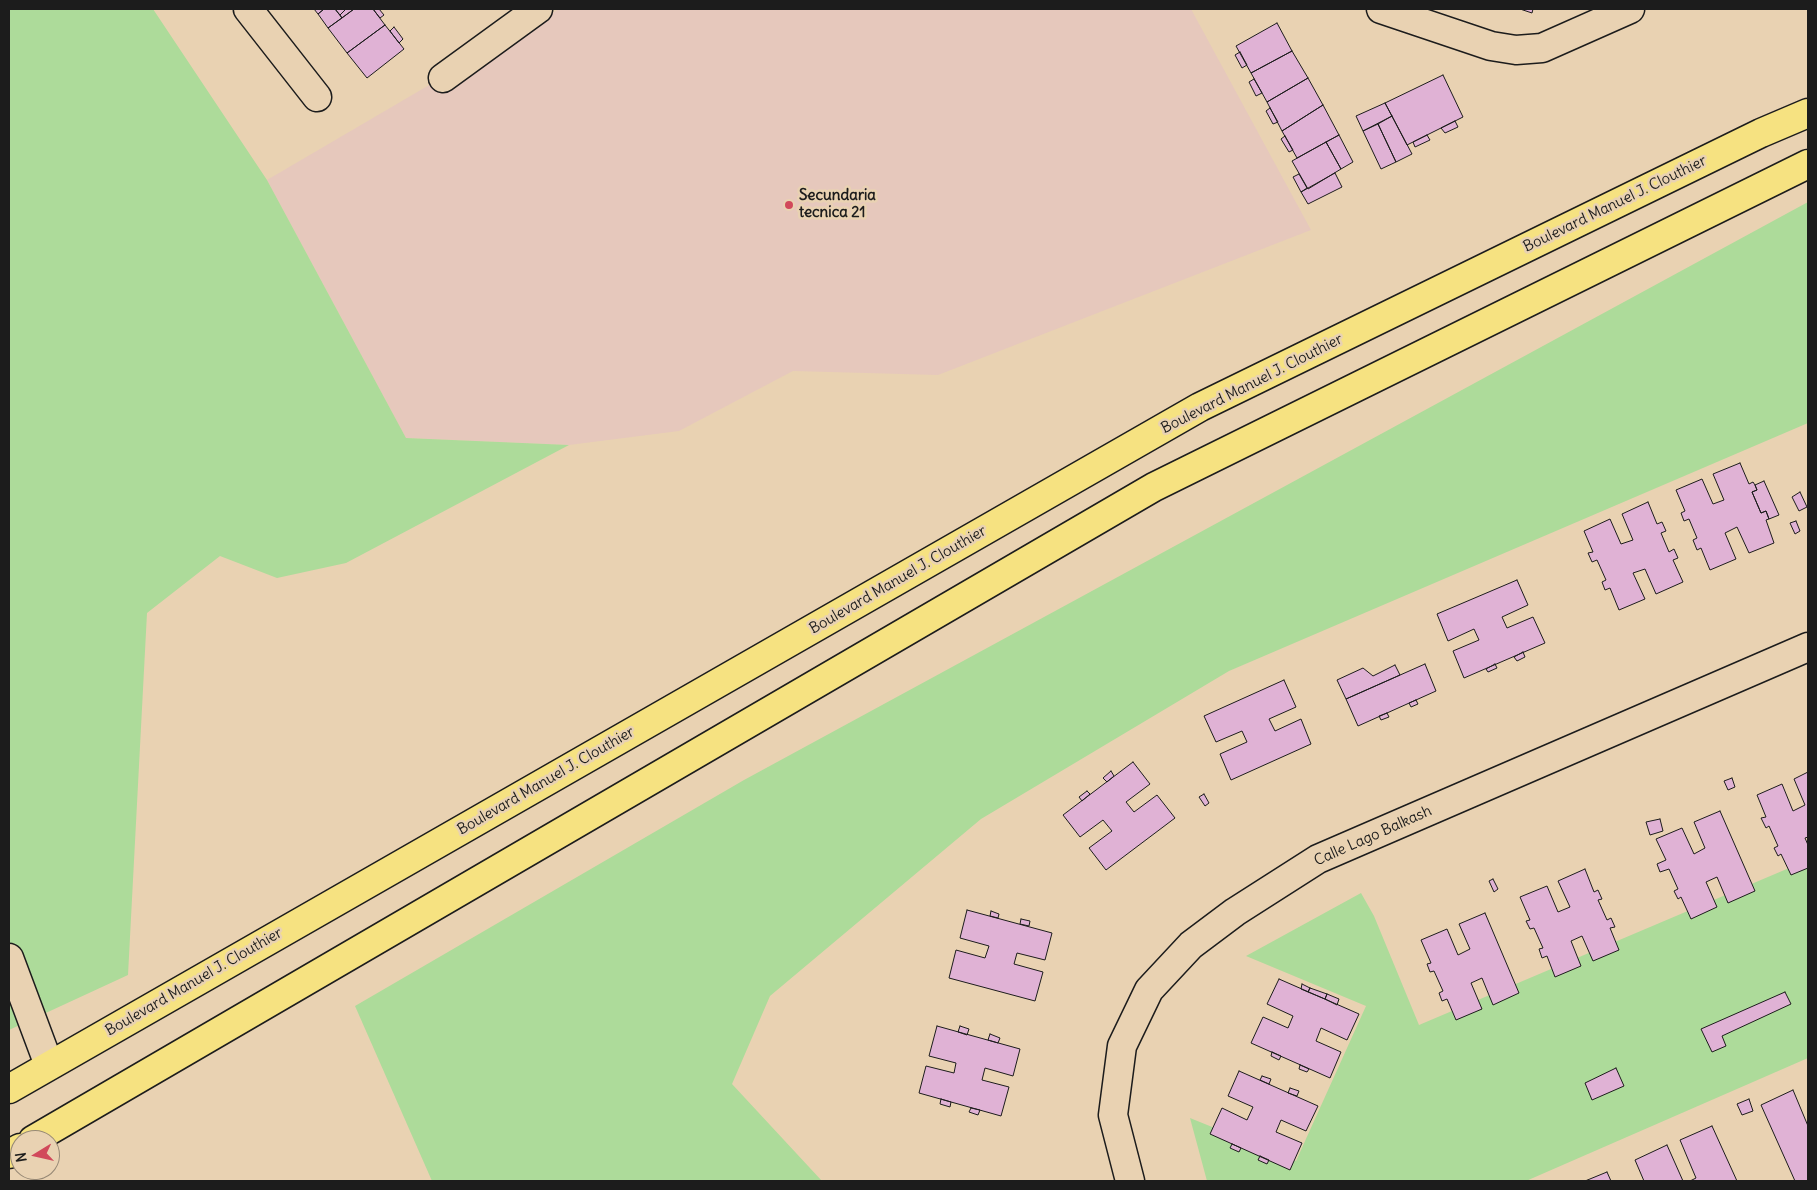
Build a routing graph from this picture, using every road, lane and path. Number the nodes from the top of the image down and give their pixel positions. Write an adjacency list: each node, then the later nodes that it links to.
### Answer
1 (248, 9): 6 (street)
2 (538, 9): 5 (street)
3 (1381, 9): 4 (street)
4 (1630, 9)
5 (443, 78)
6 (317, 97)
7 (1808, 113): 11 (main road, Boulevard Manuel J. Clouthier)
8 (1808, 164): 13 (main road)
9 (1808, 647): 14 (street, Calle Lago Balkash)
10 (9, 958): 11 (street)
11 (49, 1065): 12 (main road, Boulevard Manuel J. Clouthier)
12 (9, 1089)
13 (50, 1130)
14 (1130, 1181)

